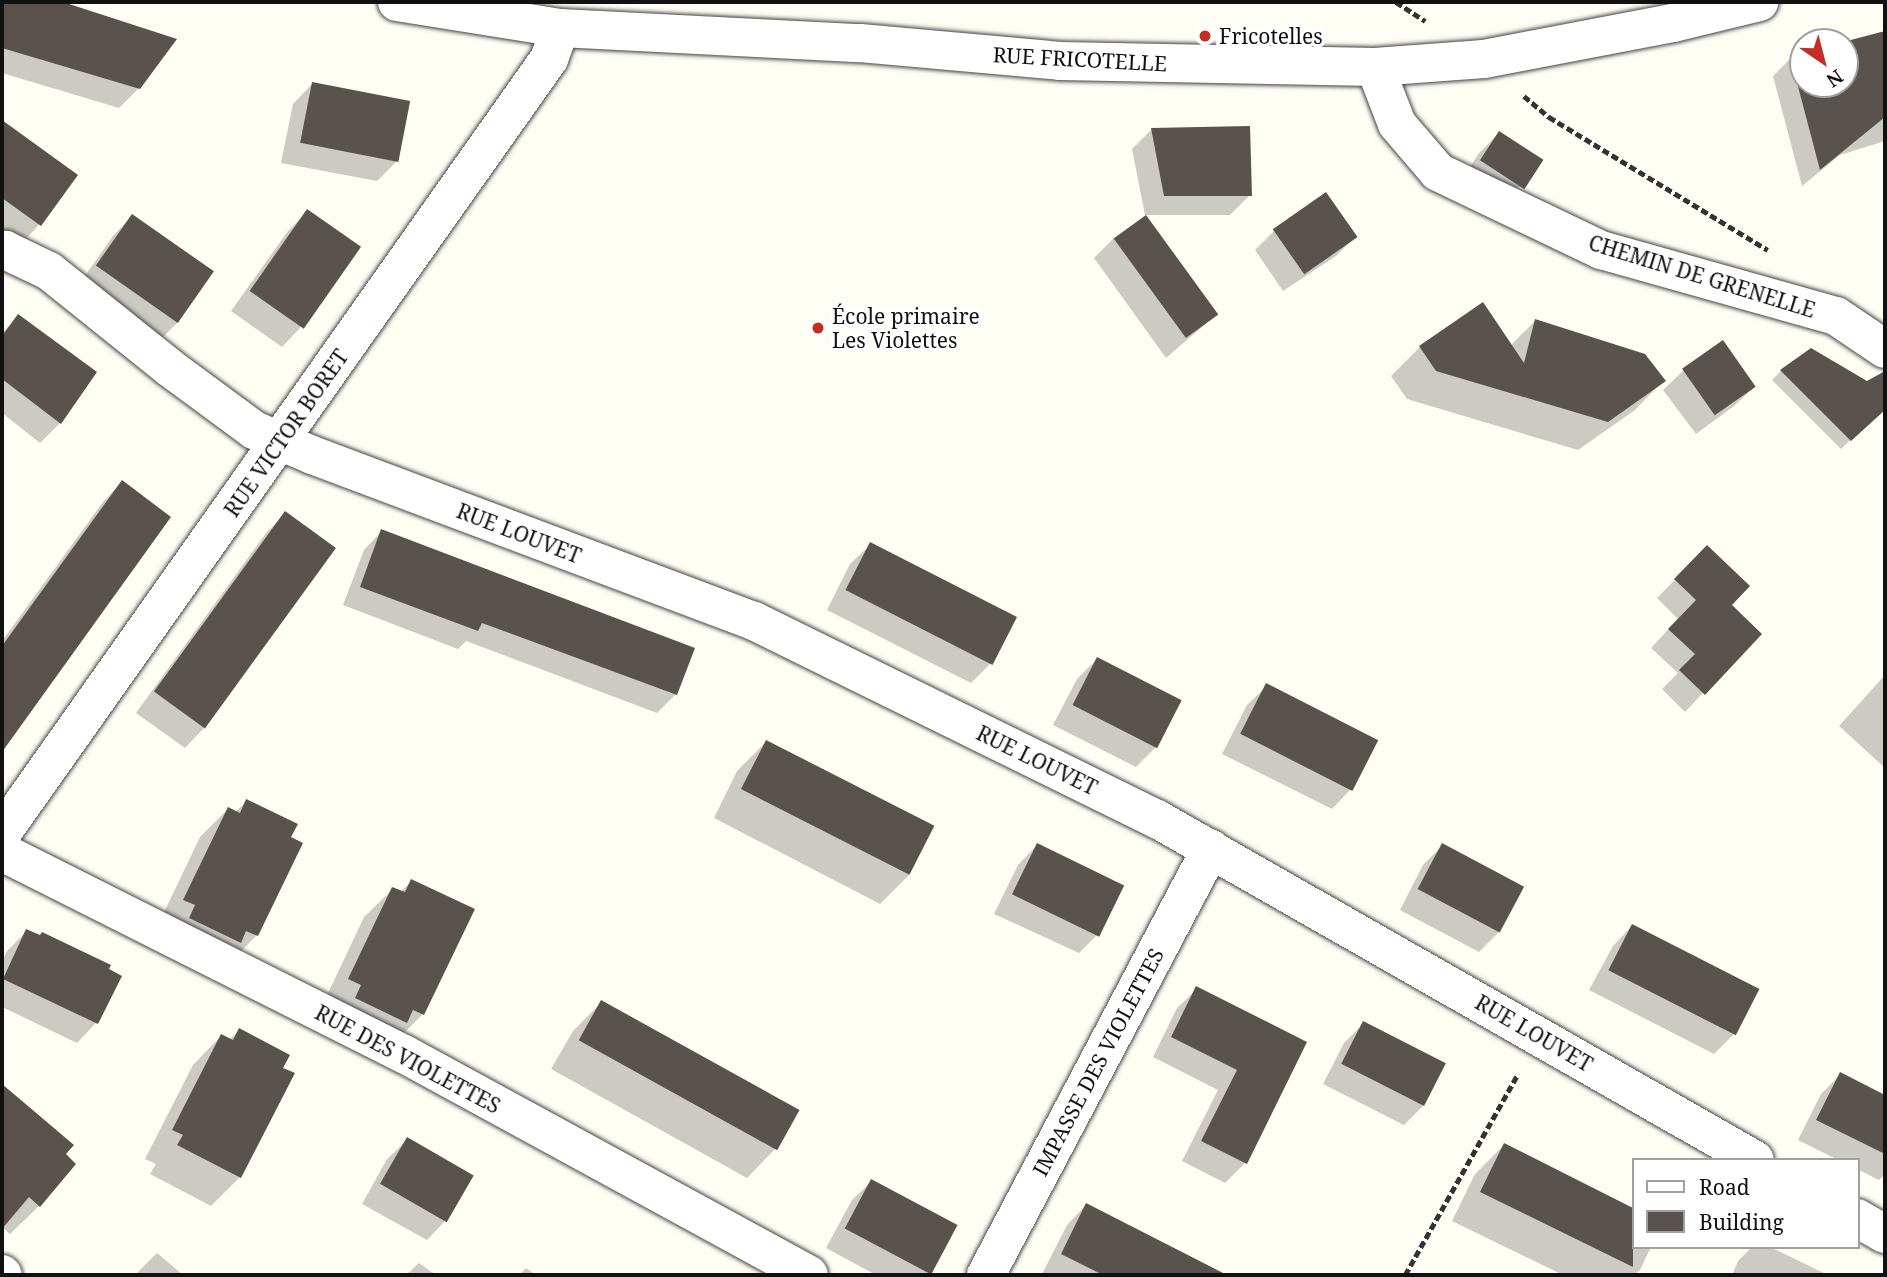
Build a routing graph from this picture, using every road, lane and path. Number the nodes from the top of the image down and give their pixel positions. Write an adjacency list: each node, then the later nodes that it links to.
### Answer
1 (397, 2): 4 (street, RUE FRICOTELLE)
2 (1396, 2): 5 (path)
3 (1759, 2): 7 (street, RUE FRICOTELLE)
4 (510, 12): 6 (street, RUE FRICOTELLE)
5 (1429, 23)
6 (560, 28): 8 (street, RUE FRICOTELLE); 12 (street, RUE VICTOR BORET)
7 (1484, 59): 8 (street, RUE FRICOTELLE); 9 (path)
8 (1375, 68): 11 (street, CHEMIN DE GRENELLE)
9 (1769, 251)
10 (2, 252): 12 (street, RUE LOUVET)
11 (1885, 349)
12 (281, 442): 13 (street, RUE VICTOR BORET); 14 (street, RUE LOUVET)
13 (2, 833)
14 (1211, 849): 16 (street, RUE LOUVET); 21 (street, IMPASSE DES VIOLETTES)
15 (2, 852): 20 (street, RUE DES VIOLETTES)
16 (1539, 1036): 17 (street, RUE LOUVET); 22 (path)
17 (1752, 1158)
18 (1859, 1219): 19 (street)
19 (1885, 1234)
20 (809, 1275)
21 (986, 1275)
22 (1405, 1275)

